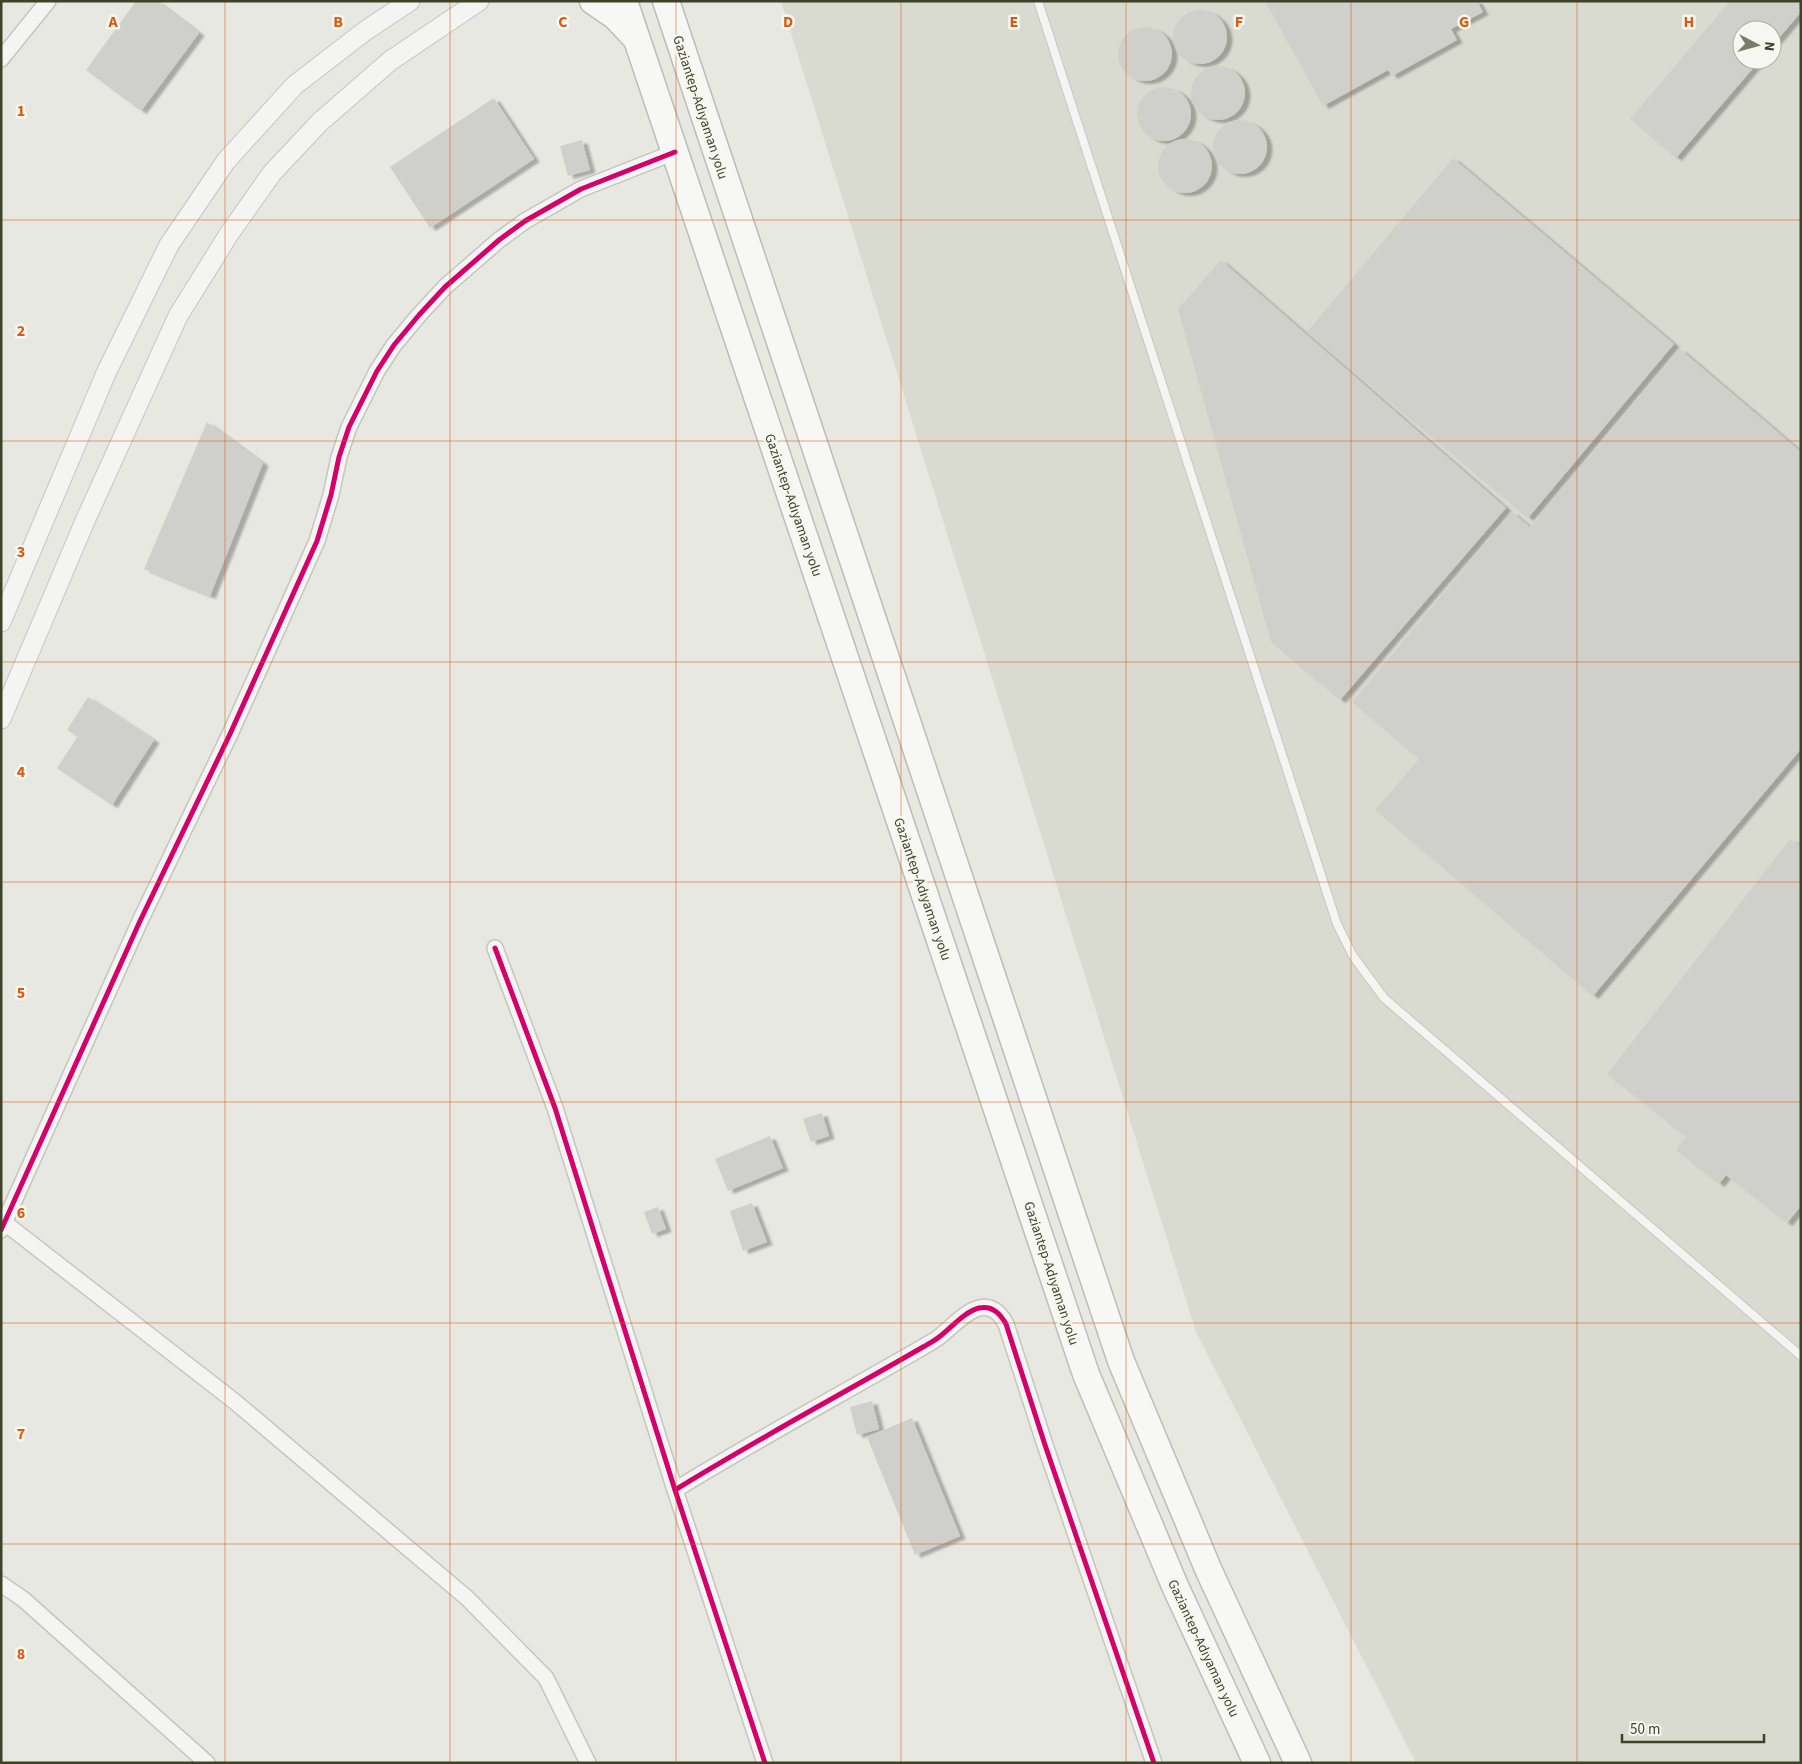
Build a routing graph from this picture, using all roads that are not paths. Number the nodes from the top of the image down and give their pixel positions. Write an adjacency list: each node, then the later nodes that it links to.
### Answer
1 (410, 1): 11 (street)
2 (479, 1): 12 (street)
3 (593, 1): 8 (highway)
4 (624, 1): 8 (highway, Gaziantep-Adıyaman yolu)
5 (1038, 1): 15 (lane)
6 (45, 3): 9 (street)
7 (670, 7): 23 (highway, Gaziantep-Adıyaman yolu)
8 (636, 37): 10 (highway, Gaziantep-Adıyaman yolu)
9 (1, 59)
10 (675, 152): 14 (street); 22 (highway, Gaziantep-Adıyaman yolu)
11 (1, 622)
12 (1, 719)
13 (495, 948): 16 (street)
14 (2, 1224): 19 (street)
15 (1801, 1356)
16 (675, 1490): 20 (street); 21 (street)
17 (1, 1584): 18 (street)
18 (207, 1763)
19 (588, 1763)
20 (765, 1763)
21 (1154, 1763)
22 (1257, 1763)
23 (1298, 1763)

